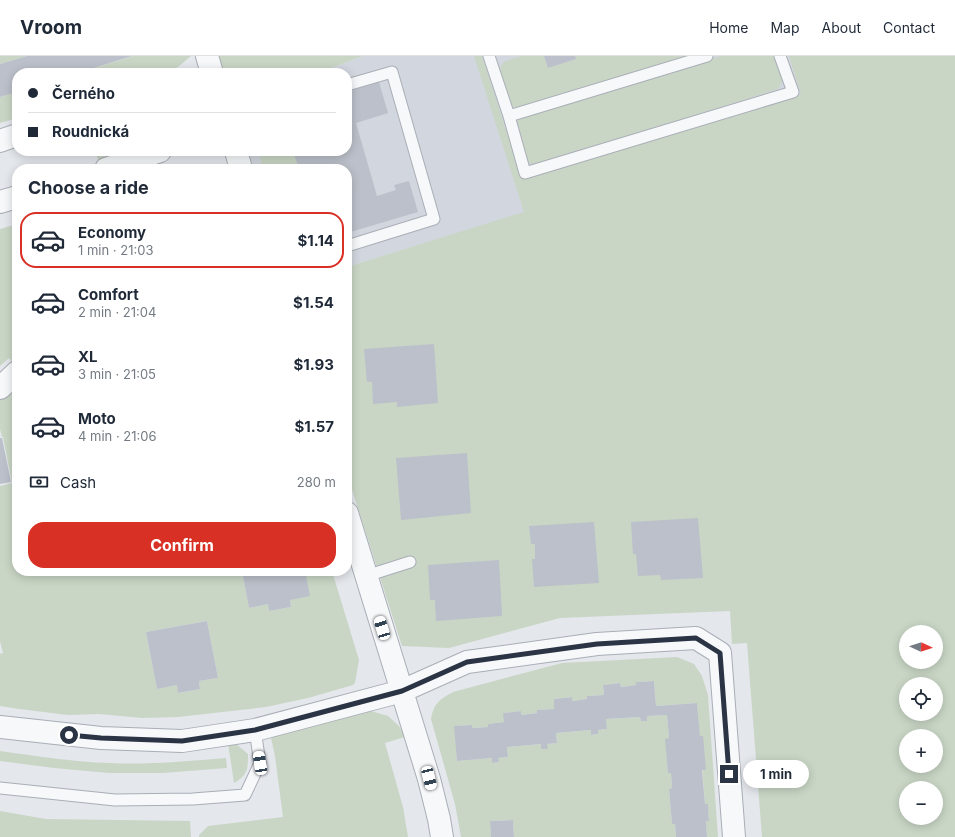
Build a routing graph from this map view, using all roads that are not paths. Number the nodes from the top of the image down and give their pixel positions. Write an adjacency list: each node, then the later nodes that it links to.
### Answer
1 (207, 56): 5 (street)
2 (489, 56): 7 (lane)
3 (707, 56): 7 (lane)
4 (780, 56): 7 (lane)
5 (211, 68)
6 (352, 83): 14 (lane)
7 (509, 116)
8 (12, 137): 9 (street)
9 (0, 141)
10 (152, 156): 11 (street)
11 (139, 164)
12 (12, 198): 13 (street)
13 (0, 202)
14 (352, 244)
15 (12, 377): 16 (street)
16 (0, 388)
17 (352, 530): 19 (street)
18 (410, 562): 19 (lane)
19 (366, 576): 20 (street)
20 (402, 691): 22 (street); 24 (street); 25 (street)
21 (0, 727): 22 (street)
22 (255, 730): 23 (lane)
23 (0, 788)
24 (442, 837)
25 (734, 837)

